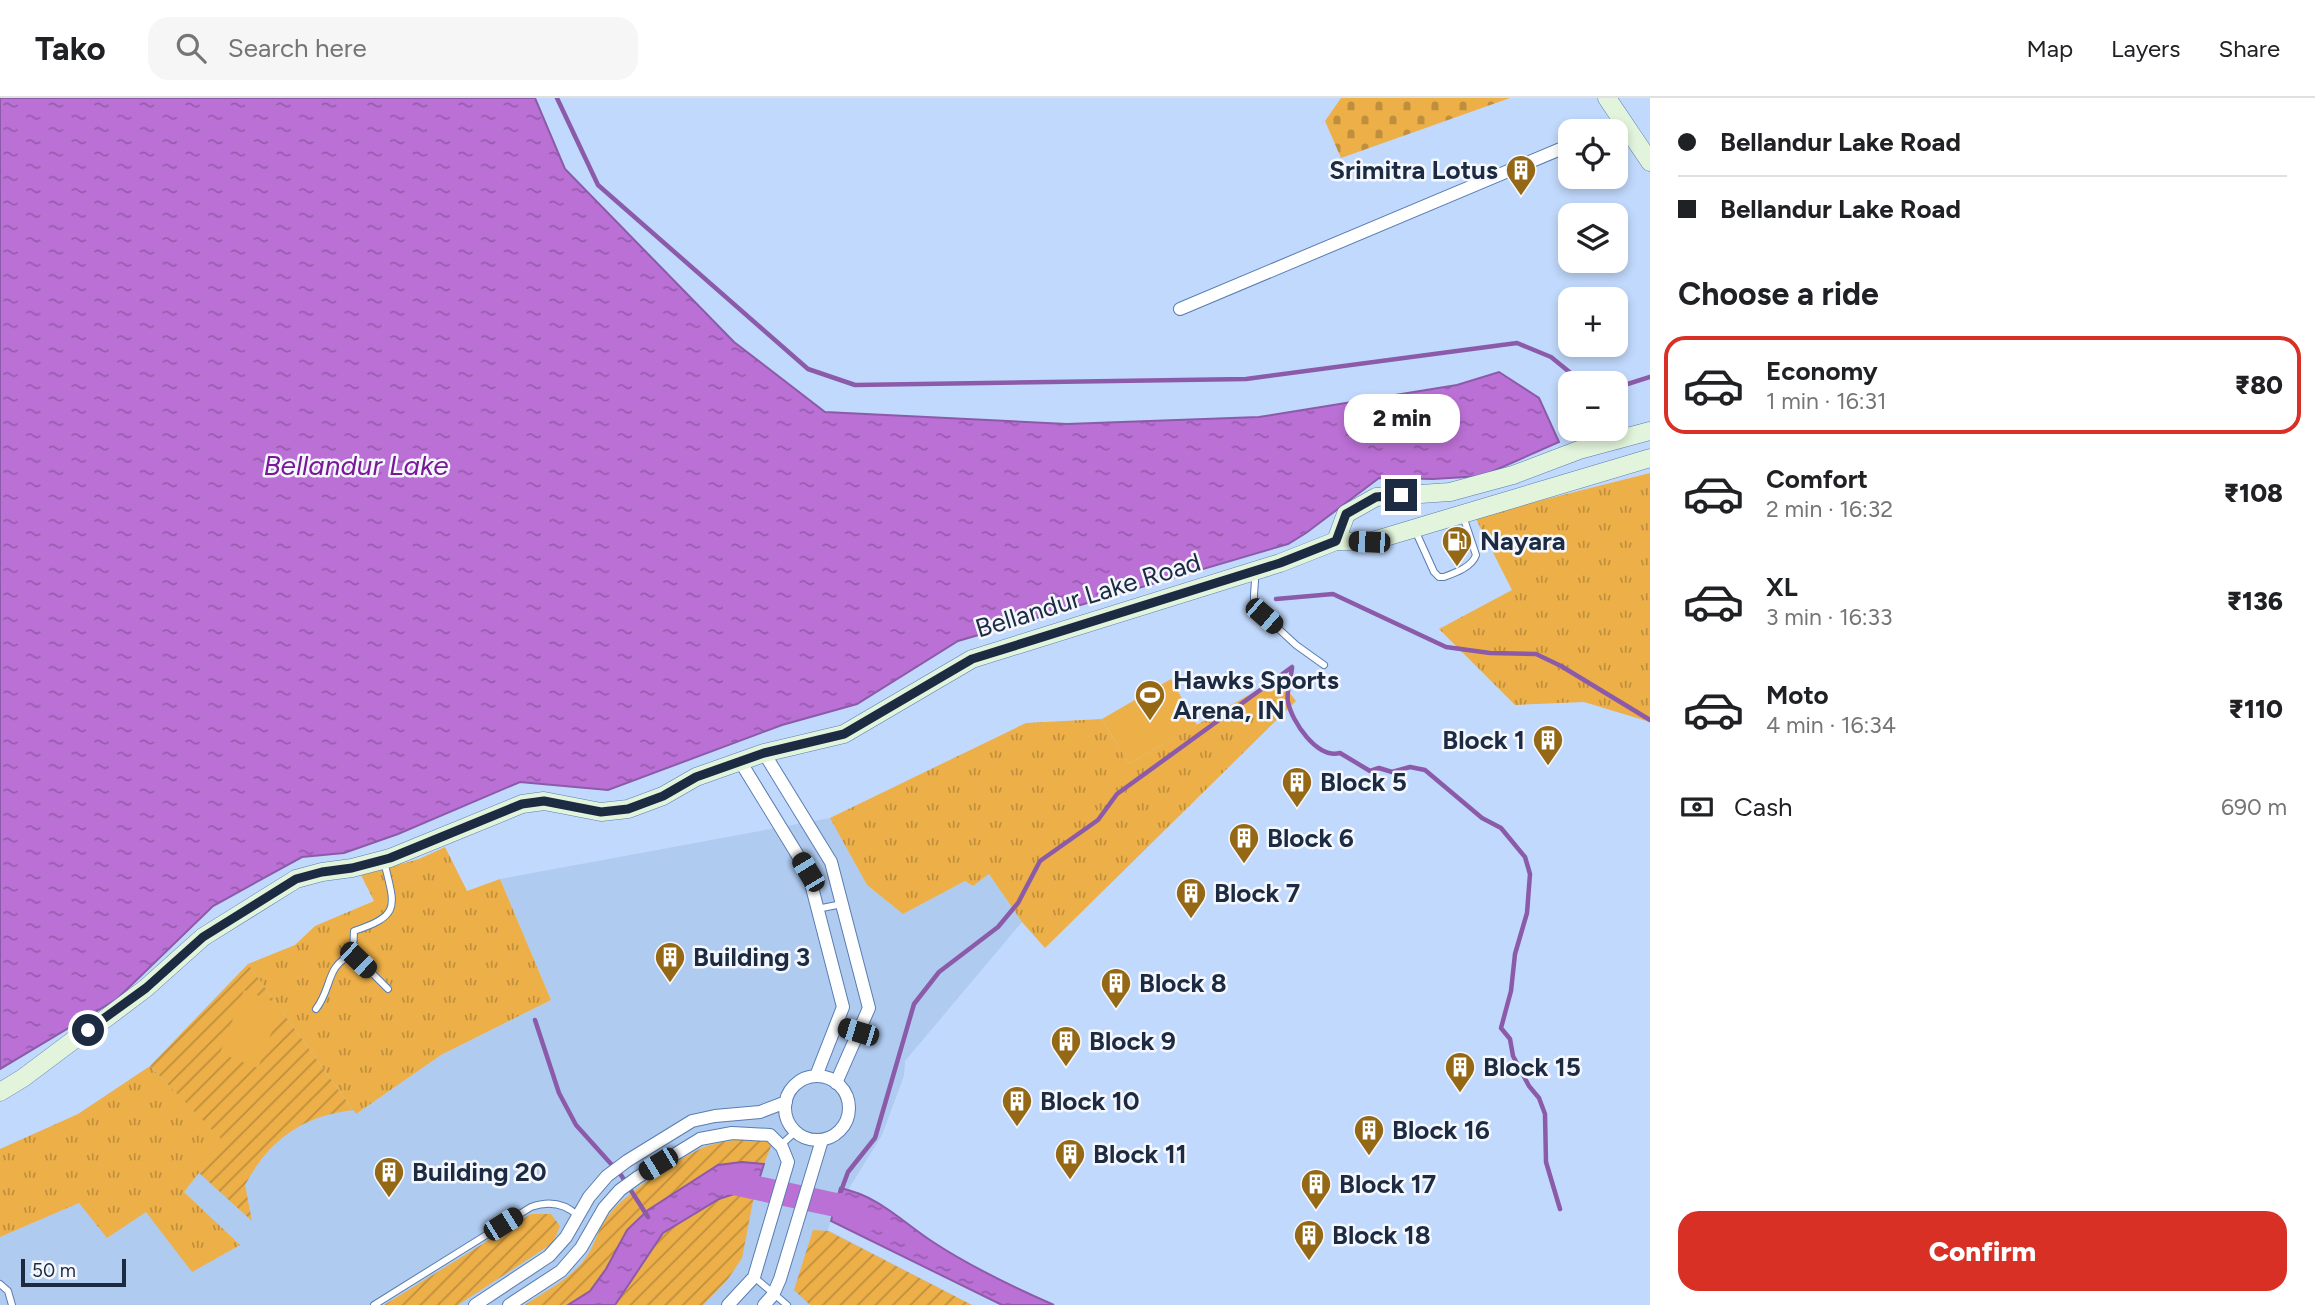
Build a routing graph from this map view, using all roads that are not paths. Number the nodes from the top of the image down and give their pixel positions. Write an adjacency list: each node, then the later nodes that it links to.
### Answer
1 (1607, 98): 2 (street)
2 (1622, 119)
3 (1628, 128): 5 (street)
4 (1558, 150): 6 (street)
5 (1650, 162)
6 (1180, 309)
7 (1650, 432): 11 (street)
8 (1650, 458): 9 (street, Bellandur Lake Road)
9 (1463, 514): 10 (street, Bellandur Lake Road); 10 (lane)
10 (1414, 528): 11 (street, Bellandur Lake Road)
11 (1336, 541): 12 (street, Bellandur Lake Road)
12 (1255, 571): 13 (lane); 14 (street, Bellandur Lake Road)
13 (1324, 665)
14 (764, 753): 15 (street, Bellandur Lake Road); 17 (street)
15 (740, 761): 16 (street, Bellandur Lake Road); 18 (street)
16 (384, 859): 19 (lane); 26 (street, Bellandur Lake Road)
17 (842, 904): 18 (lane); 23 (street)
18 (817, 909): 22 (street)
19 (353, 954): 20 (lane); 21 (lane)
20 (388, 989)
21 (316, 1009)
22 (836, 1025): 23 (lane); 24 (street)
23 (858, 1032): 25 (street)
24 (816, 1076): 25 (street); 27 (street)
25 (836, 1083): 29 (street)
26 (0, 1091)
27 (786, 1102): 28 (street); 31 (street)
28 (795, 1132): 29 (street); 30 (lane)
29 (822, 1140): 34 (street)
30 (781, 1146): 32 (street); 38 (street)
31 (577, 1215): 36 (lane); 37 (street)
32 (754, 1277): 34 (lane); 39 (street)
33 (0, 1284): 35 (lane)
34 (773, 1294): 40 (street); 41 (lane)
35 (12, 1305)
36 (374, 1305)
37 (475, 1305)
38 (509, 1305)
39 (728, 1305)
40 (764, 1305)
41 (786, 1305)

